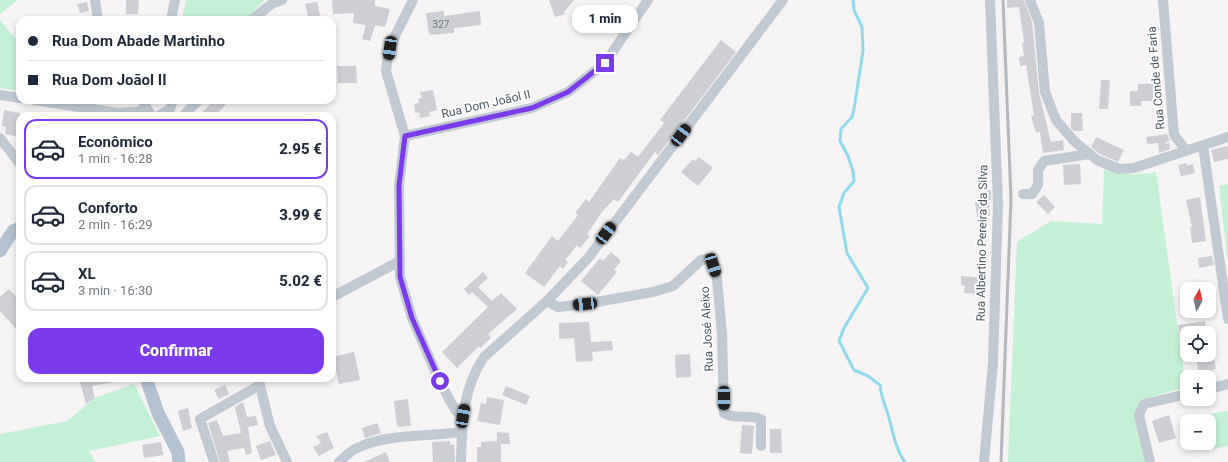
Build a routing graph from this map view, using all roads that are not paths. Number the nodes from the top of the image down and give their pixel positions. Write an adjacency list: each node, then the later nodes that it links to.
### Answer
1 (95, 0): 10 (street)
2 (175, 0): 11 (street)
3 (282, 0): 12 (street)
4 (413, 0): 21 (street)
5 (648, 0): 21 (street, Rua Dom Joãol II)
6 (783, 0): 33 (street)
7 (990, 0): 48 (street, Rua Albertino Pereira da Silva)
8 (1030, 0): 26 (street)
9 (1163, 0): 25 (street, Rua Conde de Faria)
10 (97, 16)
11 (172, 16)
12 (256, 16)
13 (0, 95): 14 (street)
14 (16, 97)
15 (60, 104): 18 (street)
16 (172, 104): 19 (street)
17 (195, 104): 20 (street)
18 (112, 112)
19 (165, 112)
20 (187, 112)
21 (405, 136): 31 (street)
22 (0, 138): 27 (street)
23 (1228, 138): 24 (street)
24 (1203, 146): 25 (street); 34 (street)
25 (1186, 150): 26 (street)
26 (1090, 154): 28 (street)
27 (16, 159)
28 (1023, 194)
29 (16, 230): 30 (main road)
30 (0, 251)
31 (400, 261): 32 (street); 40 (street)
32 (336, 295)
33 (547, 301): 40 (street); 42 (street, Rua José Aleixo)
34 (1228, 319)
35 (147, 382): 44 (main road)
36 (259, 382): 43 (street); 45 (street)
37 (1228, 384): 38 (street)
38 (1216, 387)
39 (1180, 396): 49 (street)
40 (463, 416): 41 (street)
41 (462, 432): 46 (street); 47 (street)
42 (761, 446)
43 (213, 459)
44 (179, 462)
45 (287, 462)
46 (340, 462)
47 (461, 462)
48 (984, 462)
49 (1150, 462)

